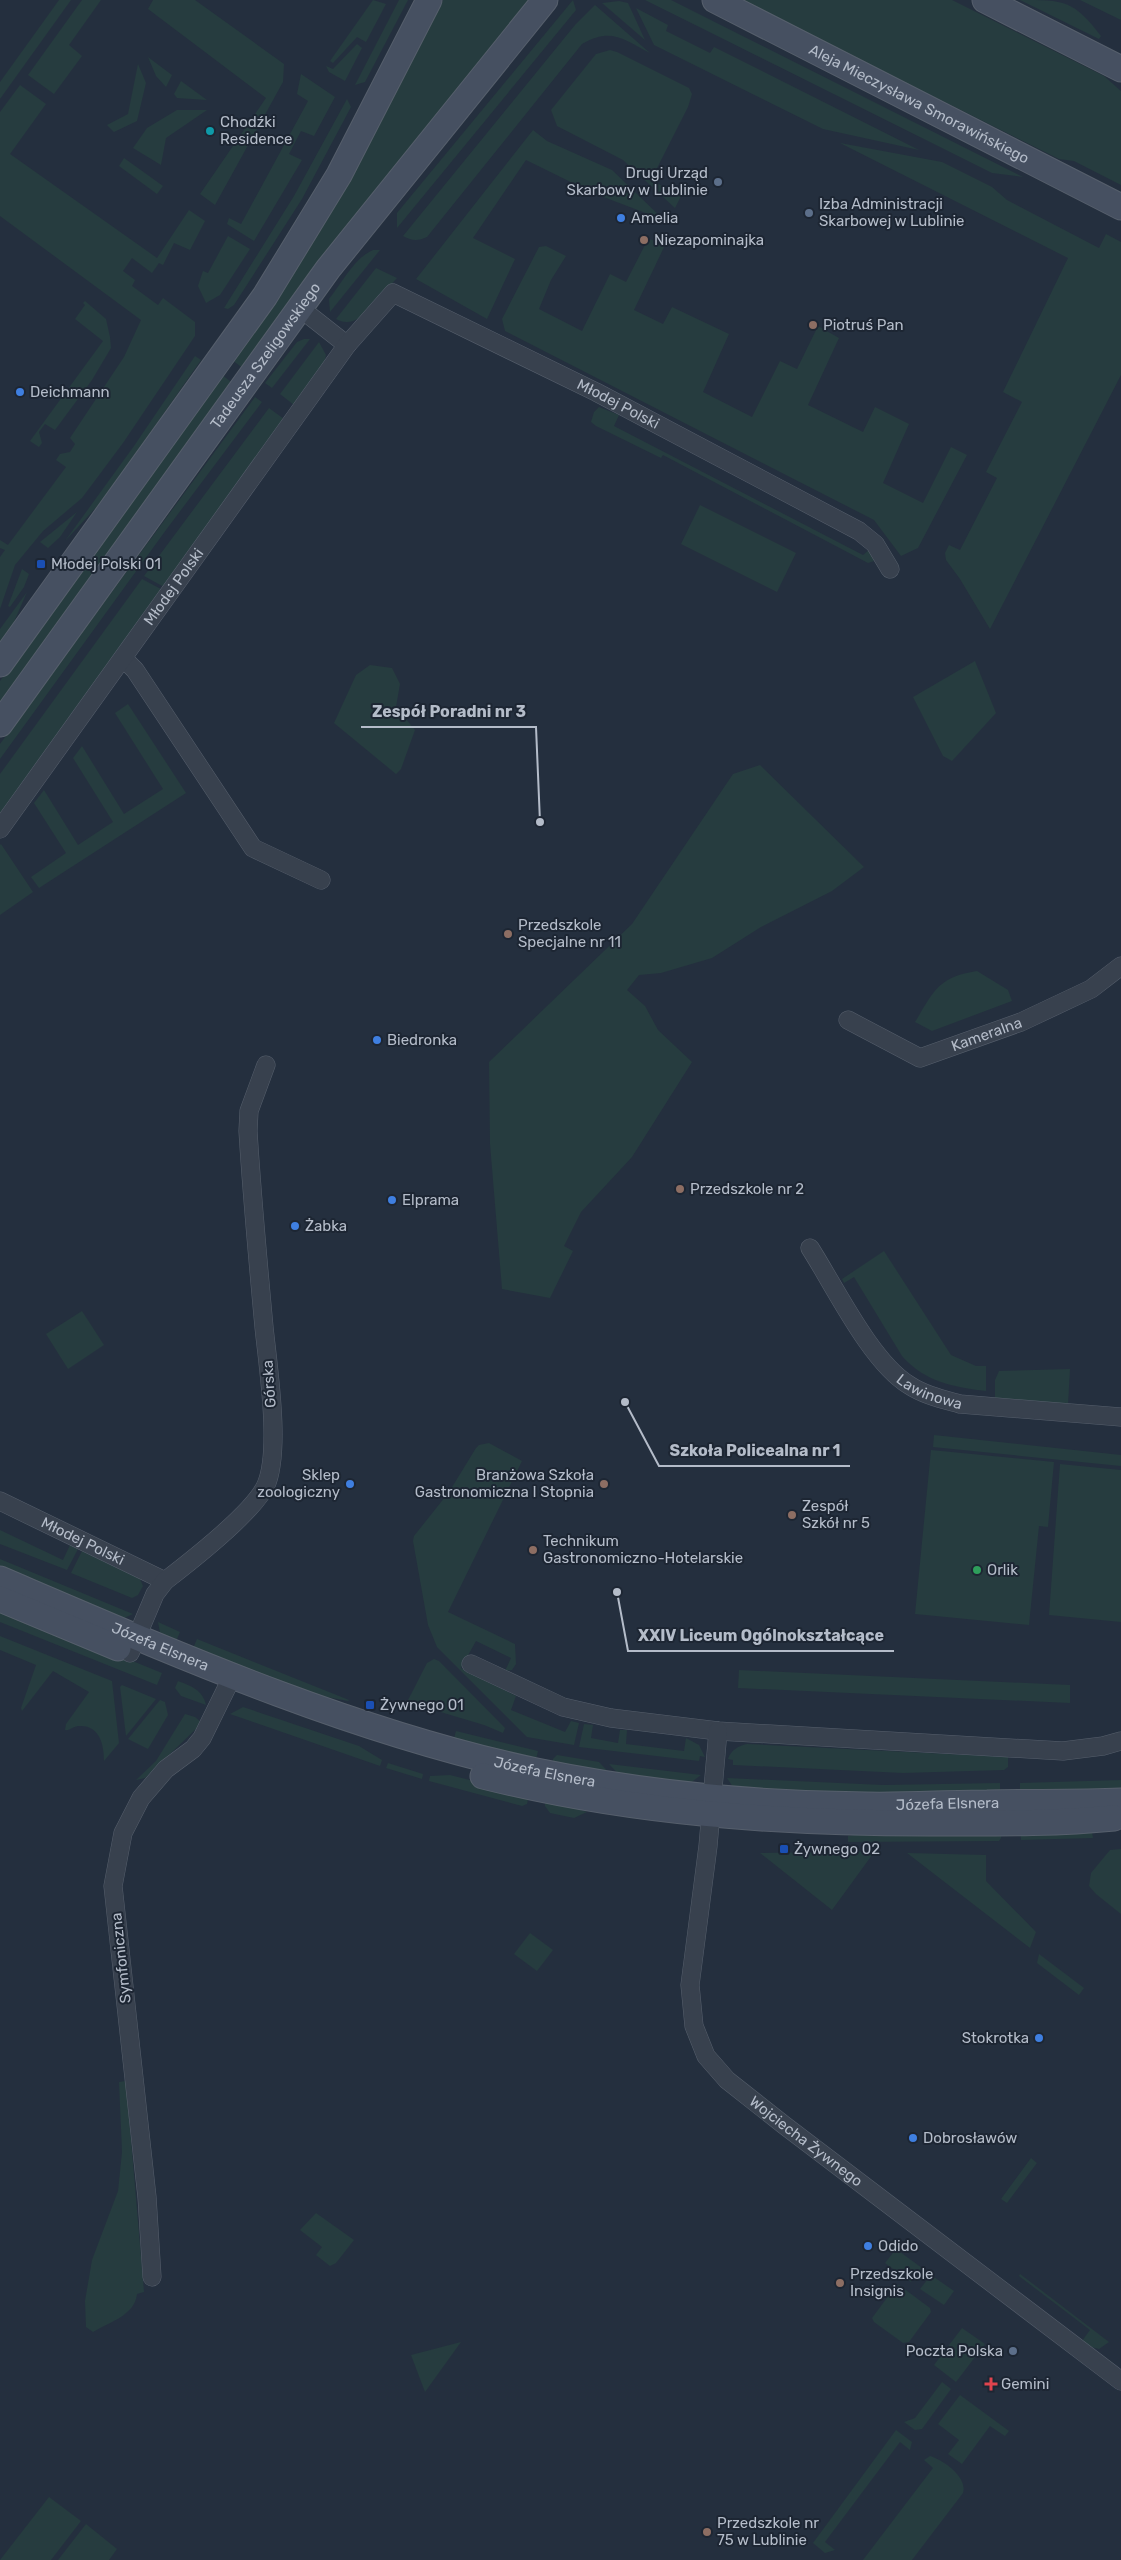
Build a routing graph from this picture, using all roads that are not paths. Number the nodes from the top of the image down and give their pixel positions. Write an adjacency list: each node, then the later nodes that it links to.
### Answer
1 (429, 0): 11 (street)
2 (545, 0): 7 (street, Tadeusza Szeligowskiego)
3 (716, 0): 6 (street, Aleja Mieczysława Smorawińskiego)
4 (985, 0): 5 (street)
5 (1110, 64)
6 (1121, 207)
7 (300, 308): 8 (street); 12 (street, Tadeusza Szeligowskiego)
8 (347, 345): 9 (street, Młodej Polski); 10 (street, Młodej Polski)
9 (890, 569)
10 (123, 658): 13 (street, Młodej Polski); 14 (street)
11 (0, 664)
12 (0, 724)
13 (0, 829)
14 (321, 880)
15 (1121, 966): 16 (street, Kameralna)
16 (848, 1020)
17 (266, 1065): 22 (street, Górska)
18 (810, 1248): 19 (street, Lawinowa)
19 (1121, 1417)
20 (0, 1501): 22 (street, Młodej Polski)
21 (0, 1579): 24 (street, Józefa Elsnera)
22 (166, 1581): 24 (street, Górska)
23 (0, 1599): 24 (street, Józefa Elsnera)
24 (133, 1645): 26 (street, Józefa Elsnera)
25 (471, 1664): 27 (street)
26 (229, 1685): 30 (street, Józefa Elsnera); 32 (street, Symfoniczna)
27 (718, 1731): 28 (street); 30 (street, Wojciecha Żywnego)
28 (1121, 1741)
29 (1121, 1801): 30 (street, Józefa Elsnera)
30 (711, 1806): 31 (street, Józefa Elsnera); 33 (street, Wojciecha Żywnego)
31 (1121, 1817)
32 (152, 2277)
33 (1121, 2381)

